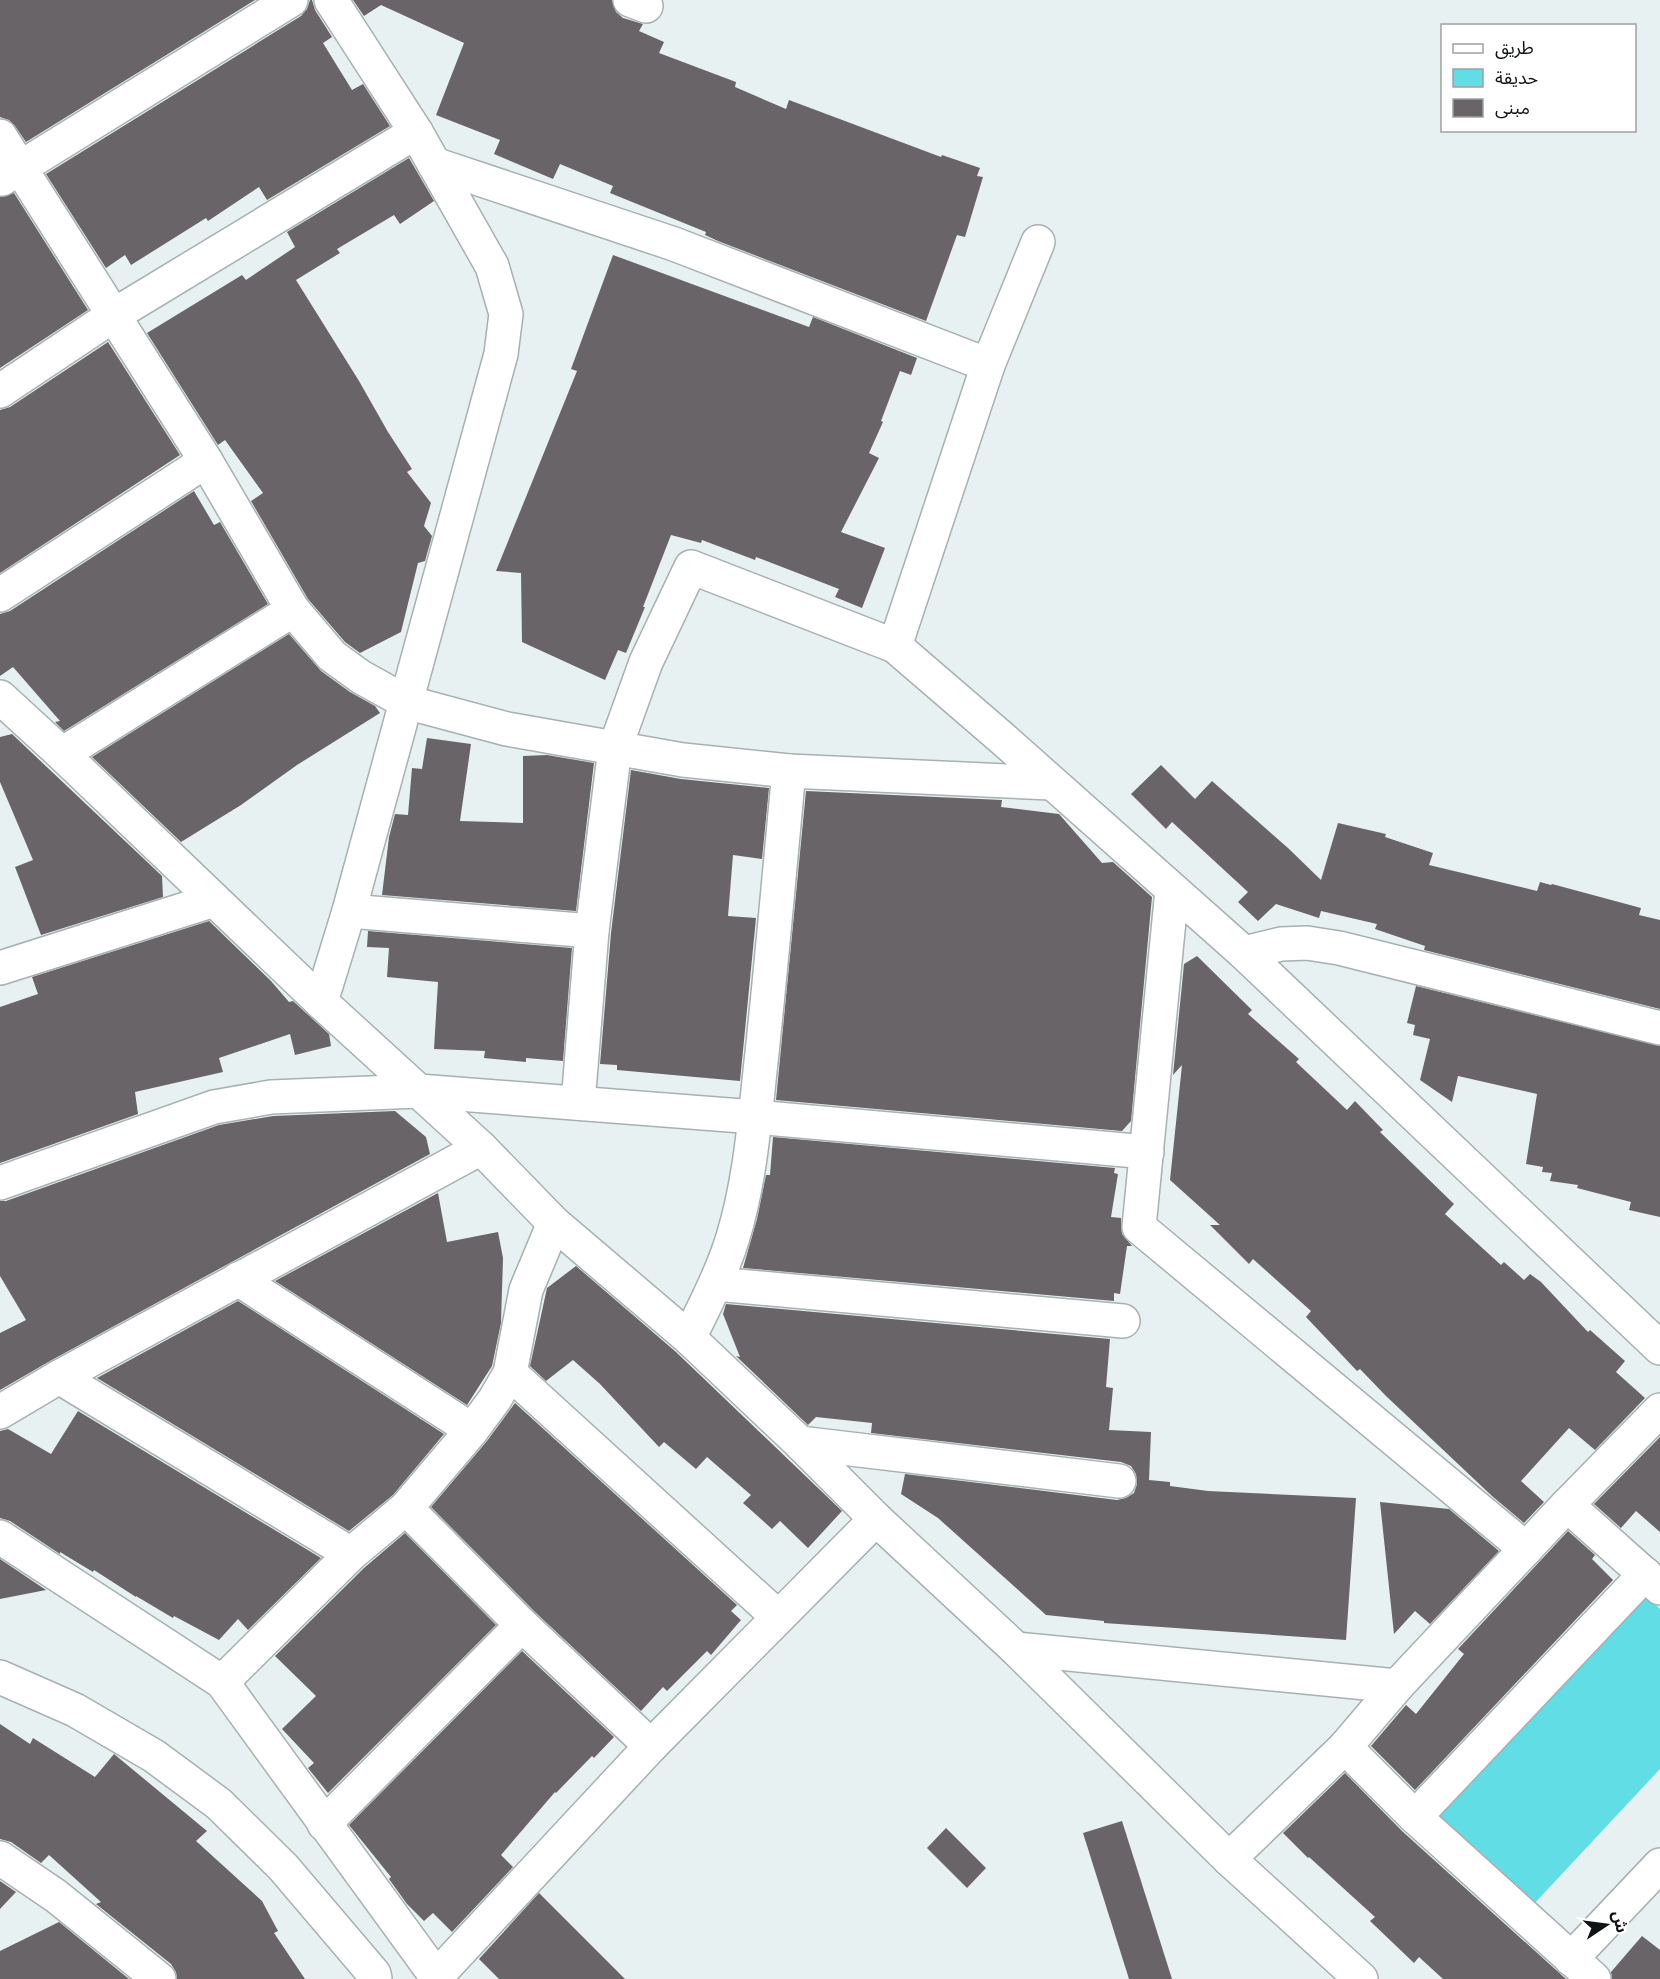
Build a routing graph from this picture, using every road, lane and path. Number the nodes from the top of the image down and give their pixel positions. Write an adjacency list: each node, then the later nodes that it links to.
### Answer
1 (291, 0): 6 (street)
2 (331, 0): 3 (street)
3 (416, 132): 5 (street); 8 (street)
4 (0, 136): 6 (street)
5 (434, 164): 9 (street); 16 (street)
6 (10, 174): 8 (street)
7 (1038, 242): 9 (street)
8 (114, 315): 10 (street); 11 (street)
9 (988, 365): 14 (street)
10 (0, 391)
11 (206, 461): 12 (street); 13 (street)
12 (0, 595)
13 (293, 610): 16 (street); 19 (street)
14 (895, 646): 18 (street); 21 (street)
15 (0, 697): 17 (street)
16 (406, 702): 18 (street); 24 (street)
17 (12, 725): 19 (street)
18 (615, 748): 20 (street); 25 (street)
19 (62, 754): 23 (street)
20 (789, 771): 21 (street); 32 (street)
21 (1051, 783): 22 (street)
22 (1172, 890): 26 (street); 34 (street)
23 (214, 900): 27 (street); 28 (street)
24 (350, 911): 25 (street); 28 (street)
25 (592, 931): 31 (street)
26 (1244, 953): 29 (street); 41 (street)
27 (0, 968)
28 (321, 1002): 30 (street)
29 (1660, 1028)
30 (419, 1091): 31 (street); 33 (street); 35 (street)
31 (578, 1103): 32 (street)
32 (755, 1117): 34 (street); 38 (street)
33 (481, 1148): 36 (street); 37 (street)
34 (1147, 1152): 53 (street)
35 (0, 1183)
36 (554, 1223): 40 (street); 42 (street)
37 (238, 1279): 43 (street); 46 (street)
38 (716, 1284): 39 (street); 40 (street)
39 (1123, 1322)
40 (688, 1338): 47 (street)
41 (1660, 1348)
42 (510, 1373): 46 (street); 56 (street)
43 (59, 1377): 45 (street); 54 (street)
44 (1660, 1410): 49 (street)
45 (0, 1412)
46 (472, 1430): 50 (street)
47 (800, 1443): 48 (street); 51 (street)
48 (1119, 1481)
49 (1567, 1505): 53 (street); 55 (street)
50 (406, 1508): 54 (street); 57 (street)
51 (876, 1519): 56 (street); 58 (street)
52 (0, 1537): 60 (street)
53 (1526, 1549): 61 (street)
54 (351, 1554): 60 (street)
55 (1652, 1581): 64 (street)
56 (778, 1617): 62 (street)
57 (522, 1625): 62 (street); 65 (street)
58 (1016, 1649): 61 (street); 67 (street)
59 (0, 1677): 70 (street)
60 (222, 1682): 65 (street)
61 (1397, 1686): 63 (street)
62 (651, 1746): 71 (street)
63 (1344, 1747): 64 (street); 67 (street)
64 (1415, 1817): 69 (street)
65 (324, 1824): 71 (street)
66 (0, 1858): 72 (street)
67 (1229, 1859): 73 (street)
68 (1660, 1865): 69 (street)
69 (1582, 1969)
70 (378, 1977)
71 (435, 1977)
72 (159, 1979)
73 (1361, 1979)

